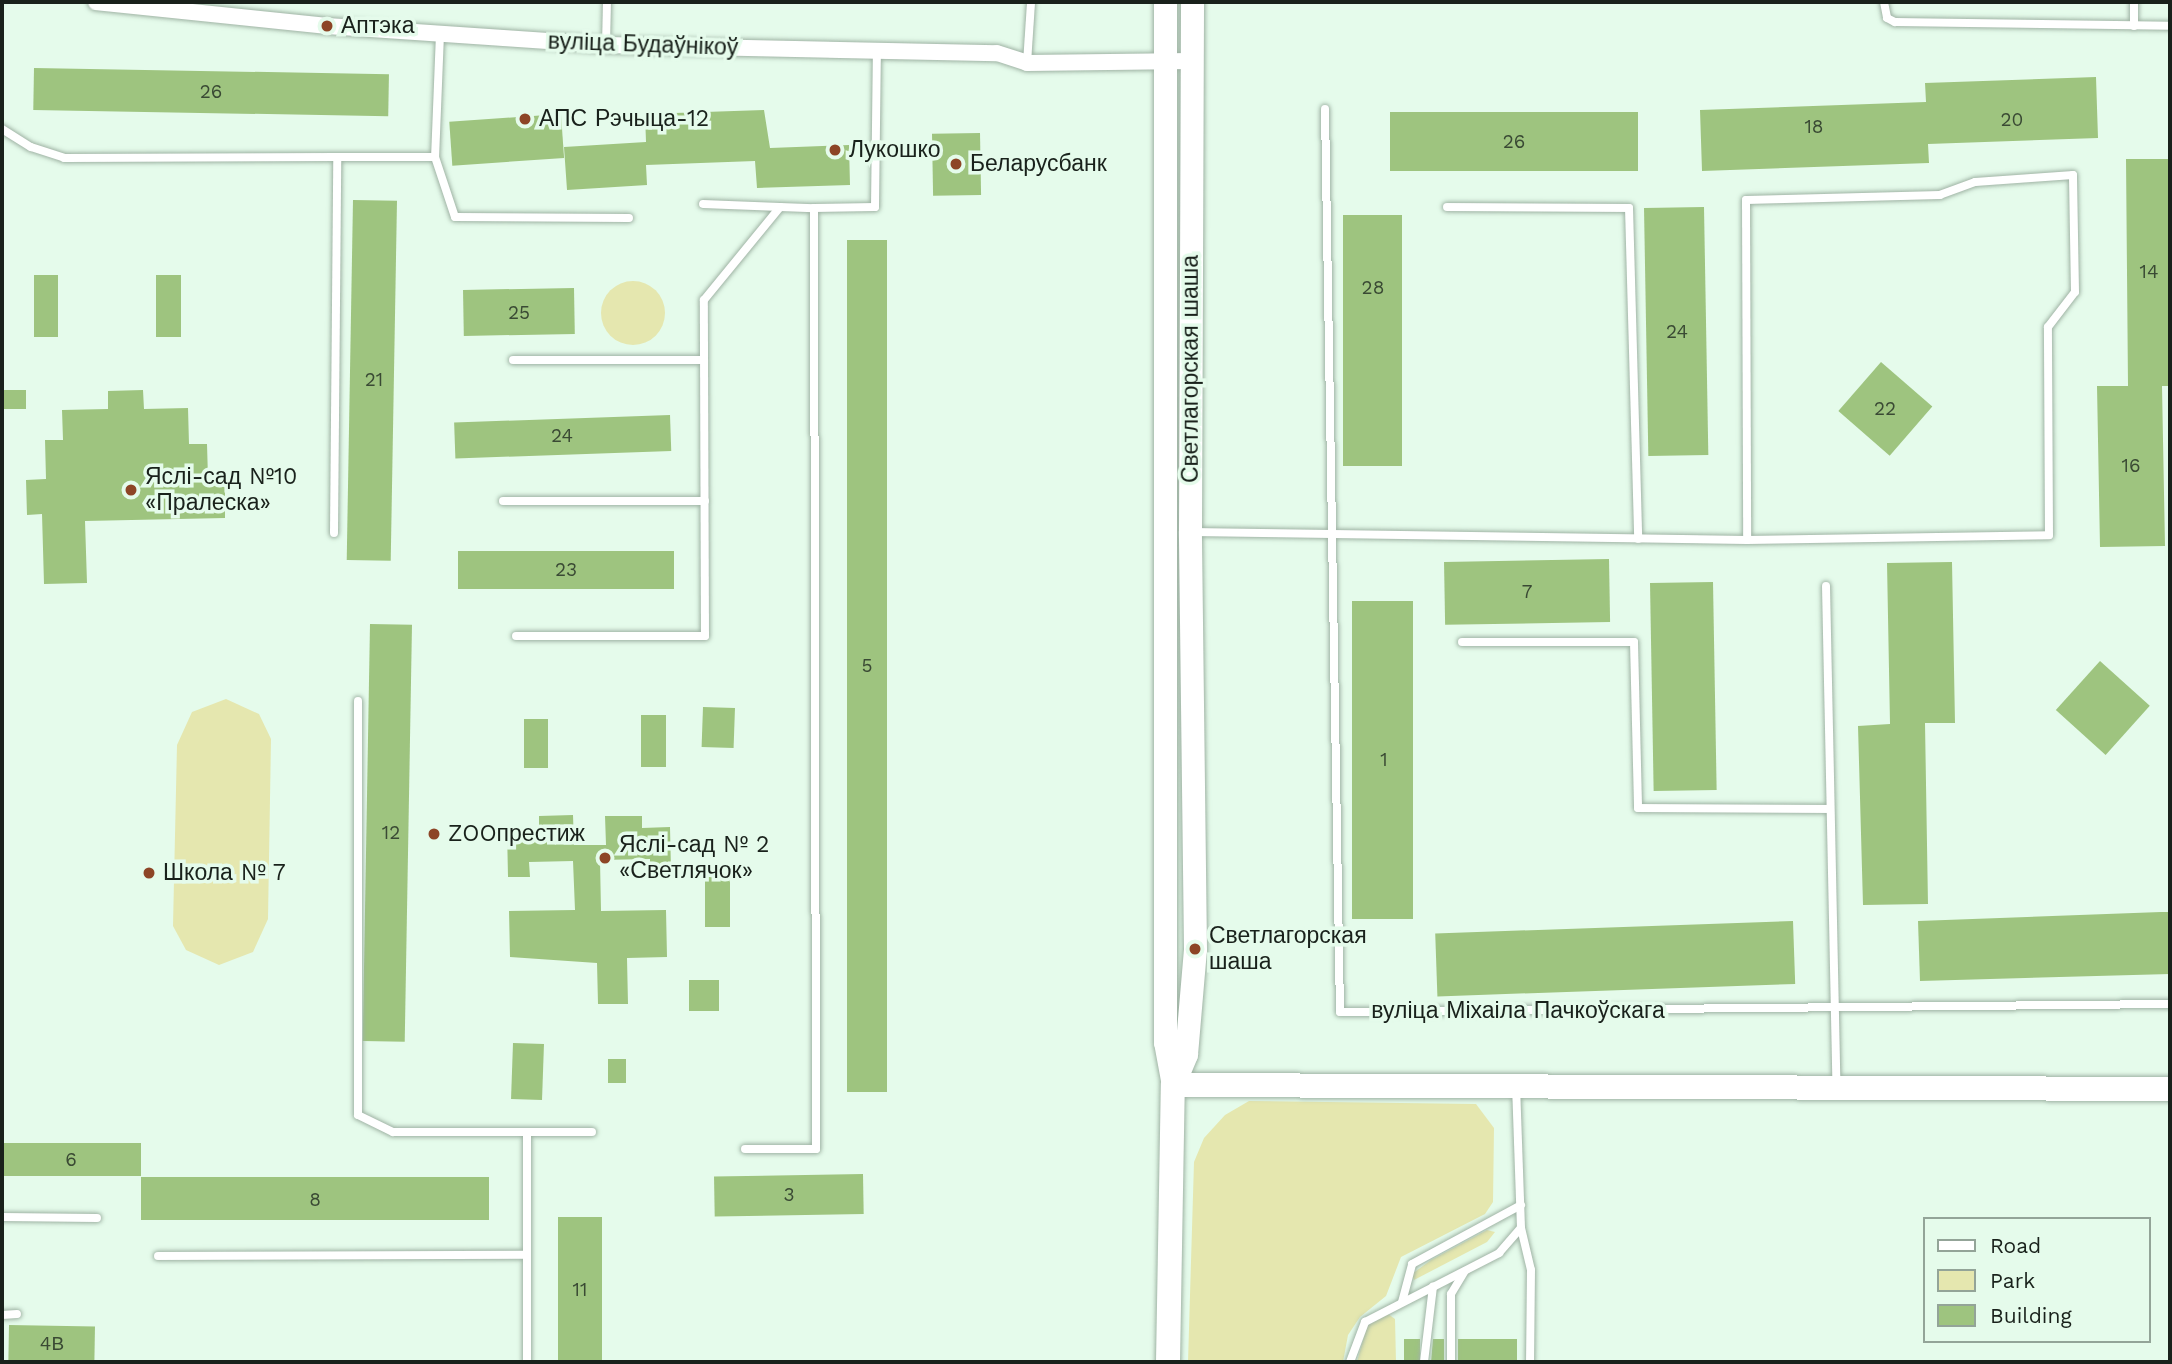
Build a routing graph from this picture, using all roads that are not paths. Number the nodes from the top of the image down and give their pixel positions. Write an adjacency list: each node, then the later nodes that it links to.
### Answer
1 (96, 2): 8 (street, вуліца Будаўнікоў)
2 (607, 2): 12 (lane)
3 (1031, 2): 15 (lane)
4 (1165, 2): 16 (main road)
5 (1192, 2): 14 (main road, Светлагорская шаша)
6 (1884, 2): 9 (lane)
7 (2134, 2): 9 (lane)
8 (182, 5): 11 (street, вуліца Будаўнікоў)
9 (2134, 26): 10 (lane)
10 (2170, 26)
11 (440, 34): 12 (street, вуліца Будаўнікоў); 20 (lane)
12 (607, 45): 13 (street, вуліца Будаўнікоў)
13 (877, 53): 15 (street, вуліца Будаўнікоў); 24 (lane)
14 (1191, 61): 16 (street, вуліца Будаўнікоў); 30 (main road, Светлагорская шаша)
15 (1027, 62): 16 (street, вуліца Будаўнікоў)
16 (1165, 62): 42 (main road)
17 (1325, 110): 32 (lane)
18 (2, 130): 19 (lane)
19 (337, 157): 20 (lane); 31 (lane)
20 (435, 157): 25 (lane)
21 (703, 204): 22 (lane)
22 (780, 207): 24 (lane); 27 (lane)
23 (1447, 207): 33 (lane)
24 (814, 208): 48 (lane)
25 (629, 218)
26 (513, 360): 27 (lane)
27 (704, 360): 29 (lane)
28 (503, 500): 29 (lane)
29 (705, 501): 36 (lane)
30 (1189, 531): 32 (lane); 42 (main road, Светлагорская шаша)
31 (334, 533)
32 (1332, 538): 33 (lane); 41 (lane, вуліца Міхаіла Пачкоўскага)
33 (1638, 539): 34 (lane)
34 (1747, 540): 34 (lane)
35 (1826, 586): 39 (lane)
36 (516, 635)
37 (1462, 642): 39 (lane)
38 (358, 701): 46 (lane)
39 (1830, 809): 41 (lane)
40 (2170, 1004): 41 (lane, вуліца Міхаіла Пачкоўскага)
41 (1835, 1010): 44 (lane)
42 (1173, 1084): 43 (main road); 61 (main road, Светлагорская шаша)
43 (1516, 1086): 44 (main road); 49 (lane)
44 (1836, 1086): 45 (main road)
45 (2170, 1089)
46 (527, 1132): 47 (lane); 53 (lane)
47 (592, 1132)
48 (745, 1149)
49 (1521, 1205): 52 (lane); 57 (lane)
50 (2, 1217): 51 (lane)
51 (97, 1218)
52 (1521, 1228): 55 (lane); 65 (lane)
53 (527, 1255): 54 (lane); 60 (lane)
54 (158, 1256)
55 (1464, 1272): 56 (lane); 64 (lane)
56 (1433, 1287): 57 (lane); 63 (lane)
57 (1402, 1302): 62 (lane)
58 (17, 1314): 59 (lane)
59 (2, 1315)
60 (527, 1362)
61 (1168, 1362)
62 (1350, 1362)
63 (1424, 1362)
64 (1451, 1362)
65 (1530, 1362)

